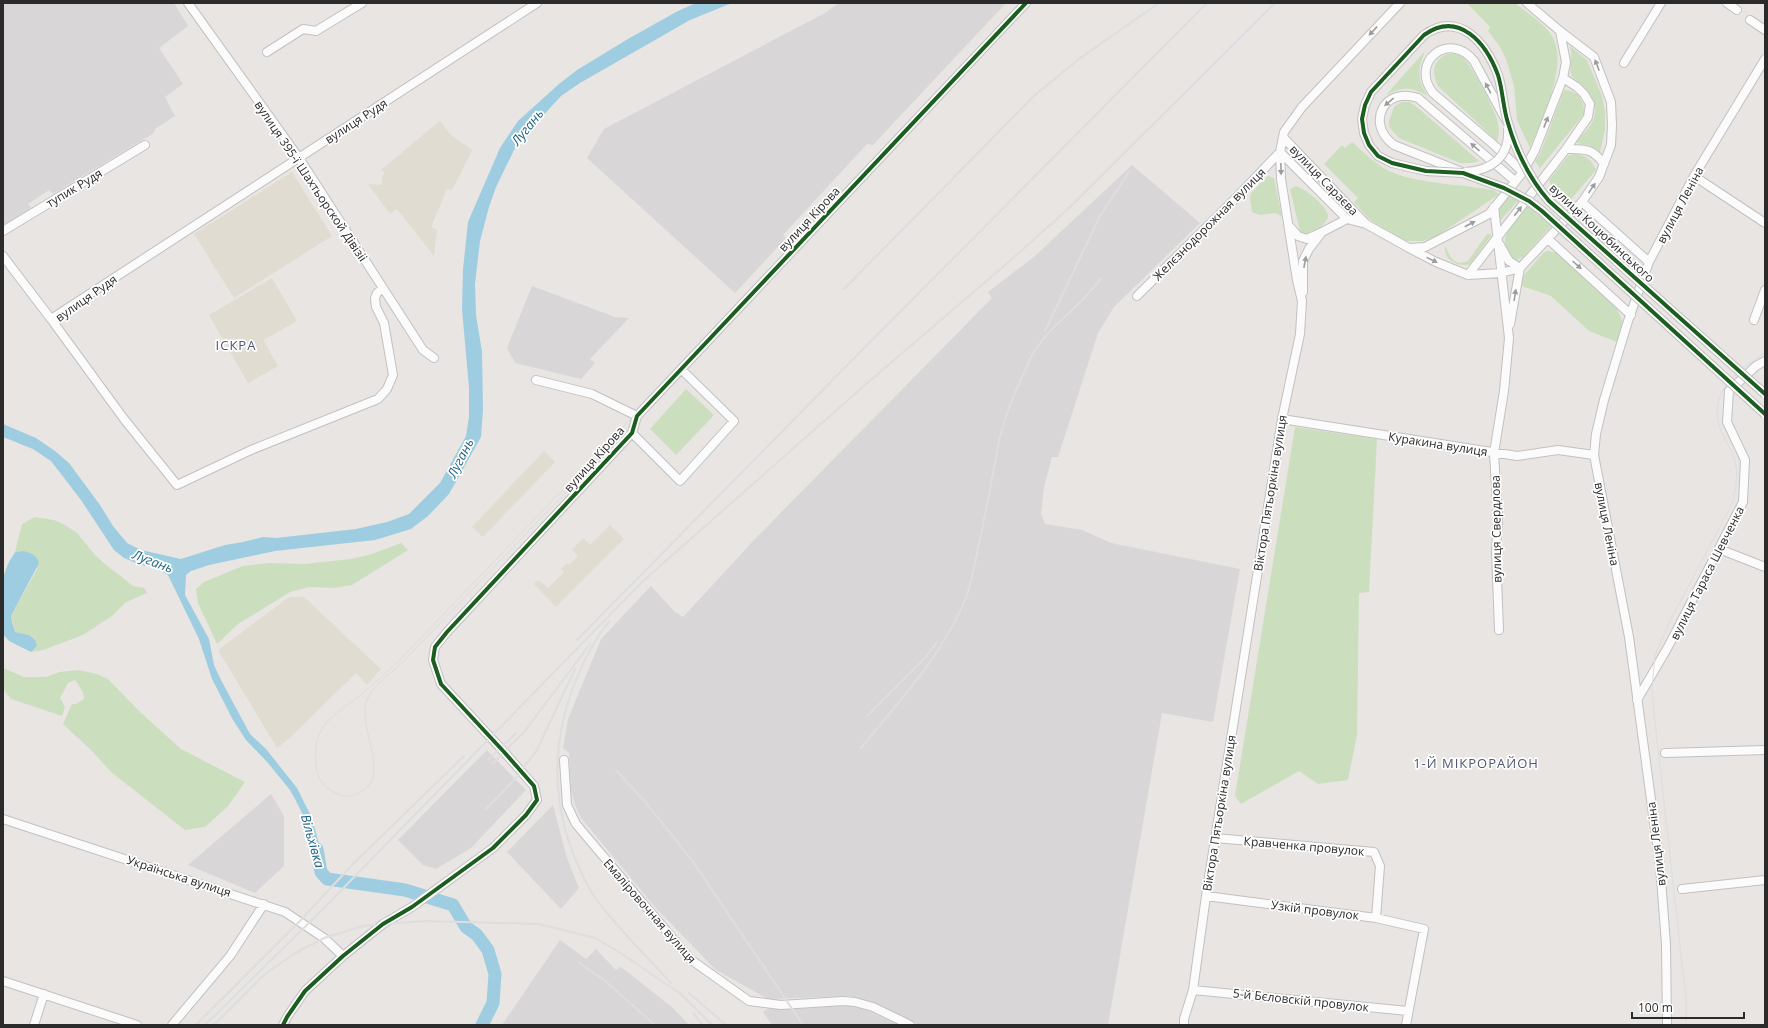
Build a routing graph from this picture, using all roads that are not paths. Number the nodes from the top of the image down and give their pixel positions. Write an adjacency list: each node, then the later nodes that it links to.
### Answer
1 (188, 3): 22 (street, вулиця 395-ї Шахтьорской Дівізіі)
2 (362, 3): 13 (street)
3 (536, 3): 22 (street, вулиця Рудя)
4 (1026, 3): 54 (street, вулиця Кірова)
5 (1400, 3): 18 (street, Віктора Пятьоркіна вулиця, one-way to 18)
6 (1527, 3): 12 (street)
7 (1661, 3): 15 (street)
8 (1727, 3): 9 (street)
9 (1737, 10)
10 (1750, 20): 11 (street)
11 (1765, 30)
12 (1560, 31): 16 (street); 23 (street, one-way to 12)
13 (267, 52)
14 (1765, 59): 26 (street, вулиця Леніна)
15 (1624, 63)
16 (1563, 78): 20 (street); 24 (street, one-way to 16)
17 (1507, 122): 24 (street, one-way to 24); 25 (street, bridge); 25 (street, вулиця Коцюбинського, bridge); 56 (street, вулиця Коцюбинського, bridge)
18 (1283, 137): 21 (street, Віктора Пятьоркіна вулиця); 33 (street, вулиця Сараєва)
19 (145, 145): 34 (street, тупик Рудя)
20 (1566, 149): 23 (street); 36 (street, one-way to 20)
21 (1280, 152): 30 (street); 32 (street, Віктора Пятьоркіна вулиця, one-way to 32); 46 (street, Желєзнодорожная вулиця)
22 (299, 158): 44 (street, вулиця 395-ї Шахтьорской Дівізіі); 49 (street, вулиця Рудя)
23 (1604, 164): 28 (street, one-way to 23)
24 (1523, 172): 27 (street)
25 (1463, 173): 27 (street, one-way to 25); 57 (street, вулиця Коцюбинського, bridge)
26 (1694, 176): 31 (street); 40 (street, вулиця Леніна)
27 (1516, 181): 29 (street)
28 (1582, 202): 37 (street); 40 (street)
29 (1494, 207): 36 (street); 38 (street, one-way to 29)
30 (1347, 219): 33 (street); 35 (street)
31 (1765, 223)
32 (1289, 224): 35 (street); 47 (street, Віктора Пятьоркіна вулиця)
33 (1366, 224): 38 (street)
34 (3, 231)
35 (1322, 232): 47 (street, one-way to 35)
36 (1496, 238): 41 (street); 42 (street); 43 (street)
37 (1548, 239): 41 (street); 48 (street, one-way to 48)
38 (1409, 248): 43 (street, one-way to 43)
39 (3, 256): 49 (street)
40 (1649, 262): 48 (street, вулиця Леніна)
41 (1520, 268): 42 (street); 51 (street, one-way to 41)
42 (1501, 274): 43 (street); 51 (street)
43 (1468, 275)
44 (383, 288): 49 (street, вулиця Рудя); 52 (street, вулиця 395-ї Шахтьорской Дівізіі)
45 (1765, 290): 50 (street)
46 (1137, 296)
47 (1302, 301): 59 (street, Віктора Пятьоркіна вулиця)
48 (1631, 315): 62 (street, вулиця Леніна)
49 (51, 320)
50 (1754, 320)
51 (1509, 333): 61 (street, вулиця Свердлова)
52 (434, 358)
53 (1765, 361): 63 (street, вулиця Тараса Шевченка)
54 (682, 369): 58 (street, вулиця Кірова); 60 (street)
55 (536, 380): 58 (street)
56 (1765, 394)
57 (1765, 414)
58 (637, 416): 60 (street, вулиця Кірова)
59 (1282, 418): 61 (street, Куракина вулиця); 71 (street, Віктора Пятьоркіна вулиця)
60 (632, 433): 77 (street, вулиця Кірова)
61 (1494, 453): 62 (street, Куракина вулиця); 65 (street, вулиця Свердлова)
62 (1594, 455): 66 (street, вулиця Леніна)
63 (1719, 549): 64 (street); 66 (street, вулиця Тараса Шевченка)
64 (1765, 567)
65 (1499, 630)
66 (1637, 700): 89 (street, вулиця Леніна)
67 (1765, 750): 68 (street)
68 (1664, 753)
69 (564, 760): 87 (street, Емаліровочная вулиця)
70 (3, 818): 75 (street, Українська вулиця)
71 (1215, 838): 74 (street, Віктора Пятьоркіна вулиця); 76 (street, Кравченка провулок)
72 (1765, 880): 73 (street)
73 (1682, 889)
74 (1206, 896): 76 (street, Узкій провулок); 79 (street, Віктора Пятьоркіна вулиця)
75 (264, 904): 77 (street, Українська вулиця); 85 (street)
76 (1376, 918): 81 (street, Узкій провулок)
77 (343, 956): 86 (street)
78 (3, 982): 80 (street)
79 (1193, 990): 81 (street, 5-й Бєловскій провулок); 82 (street, Віктора Пятьоркіна вулиця)
80 (44, 994): 83 (street); 84 (street)
81 (1408, 1011): 88 (street)
82 (1183, 1023)
83 (34, 1025)
84 (137, 1025)
85 (172, 1025)
86 (283, 1025)
87 (910, 1025)
88 (1406, 1025)
89 (1667, 1025)

